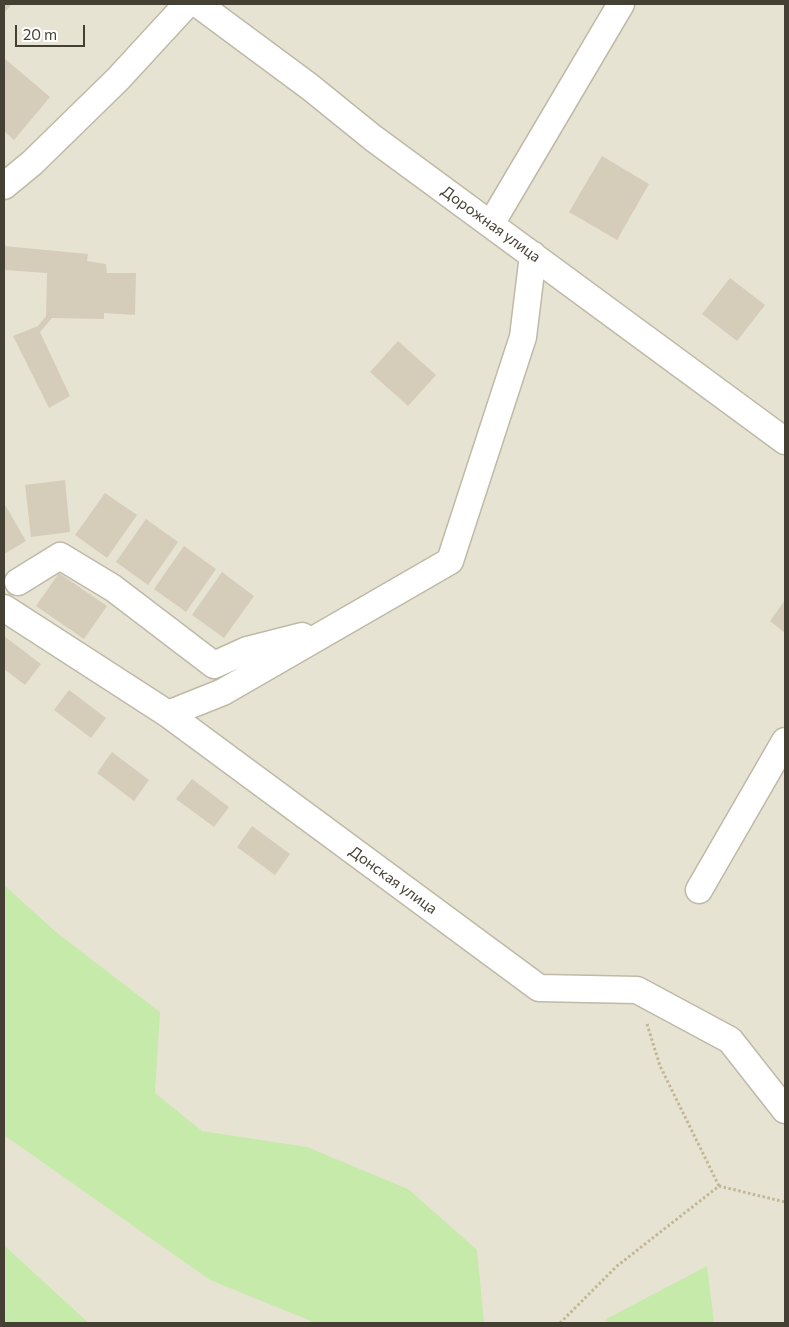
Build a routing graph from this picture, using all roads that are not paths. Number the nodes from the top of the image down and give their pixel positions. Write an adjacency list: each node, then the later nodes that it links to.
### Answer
1 (187, 4): 4 (street)
2 (198, 4): 5 (street, Дорожная улица)
3 (621, 4): 5 (street)
4 (4, 186)
5 (491, 224): 6 (street, Дорожная улица)
6 (533, 255): 7 (street, Дорожная улица); 10 (street)
7 (785, 441)
8 (18, 582): 10 (street)
9 (4, 608): 11 (street, Донская улица)
10 (334, 628): 11 (street)
11 (168, 714): 14 (street, Донская улица)
12 (785, 741): 13 (street)
13 (699, 890)
14 (785, 1110)

